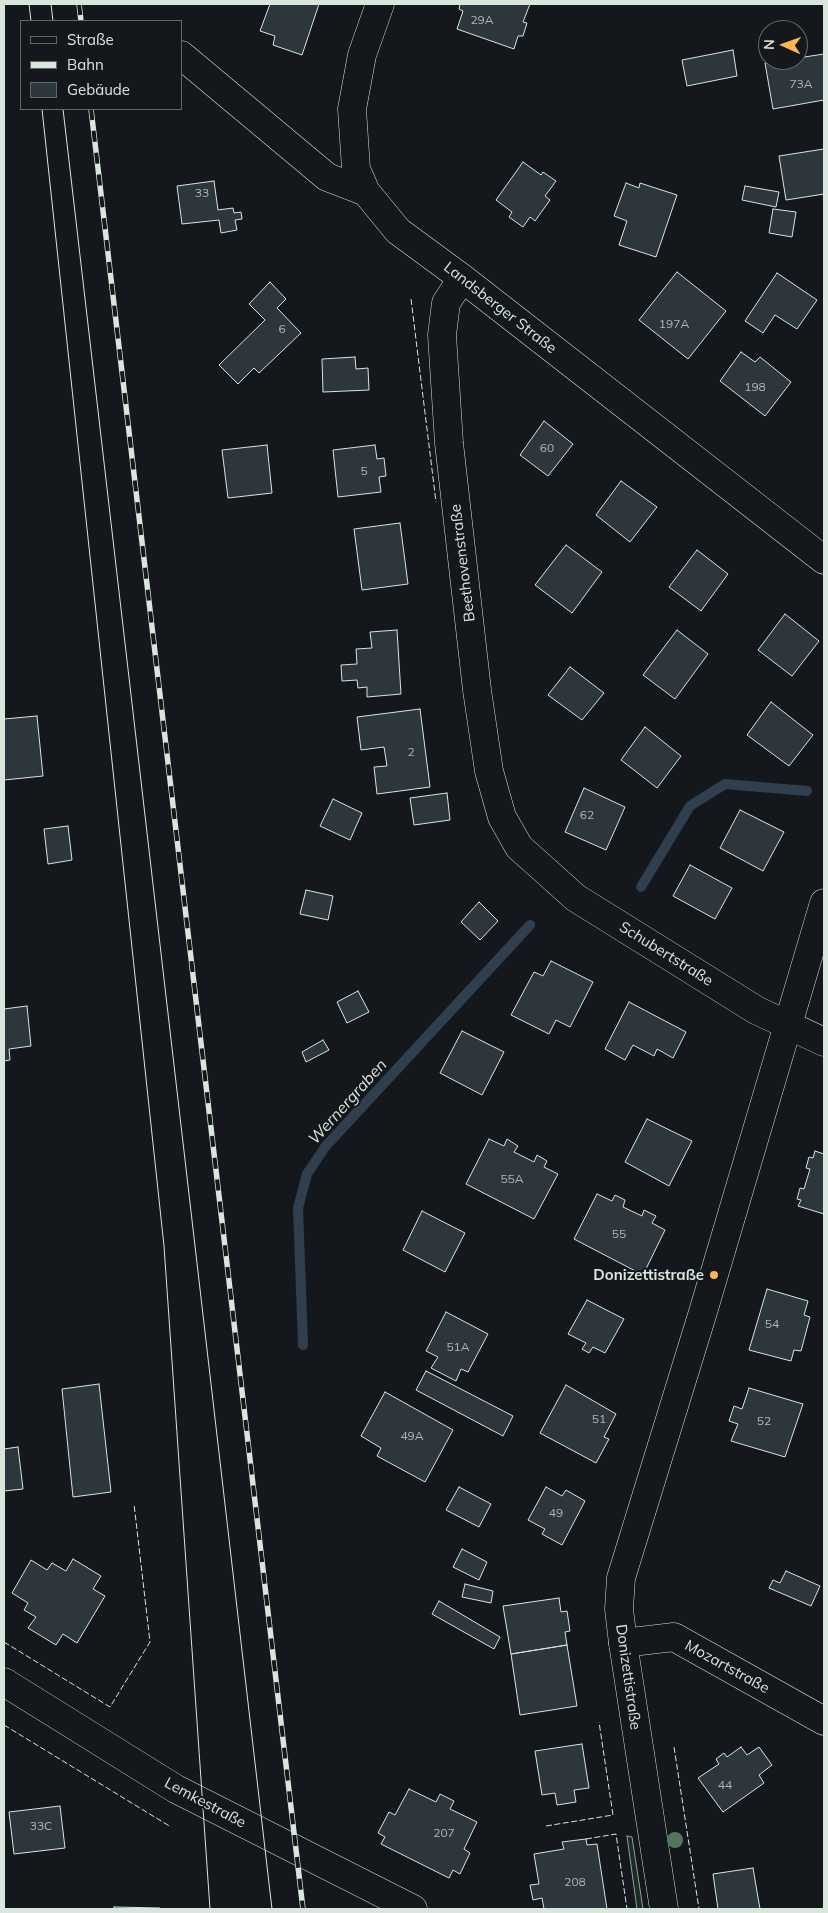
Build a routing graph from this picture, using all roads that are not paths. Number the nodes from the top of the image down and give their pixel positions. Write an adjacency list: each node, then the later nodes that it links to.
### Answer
1 (380, 4): 3 (street)
2 (182, 56): 3 (street, Landsberger Straße)
3 (366, 192): 4 (street, Landsberger Straße)
4 (462, 278): 5 (street, Landsberger Straße); 6 (street, Beethovenstraße)
5 (824, 560)
6 (519, 847): 8 (street, Schubertstraße)
7 (824, 904): 8 (street, Donizettistraße)
8 (788, 1026): 9 (street, Schubertstraße); 10 (street, Donizettistraße)
9 (824, 1042)
10 (623, 1643): 12 (street, Mozartstraße); 14 (street, Donizettistraße)
11 (4, 1682): 13 (street, Lemkestraße)
12 (824, 1721)
13 (413, 1909)
14 (664, 1909)

